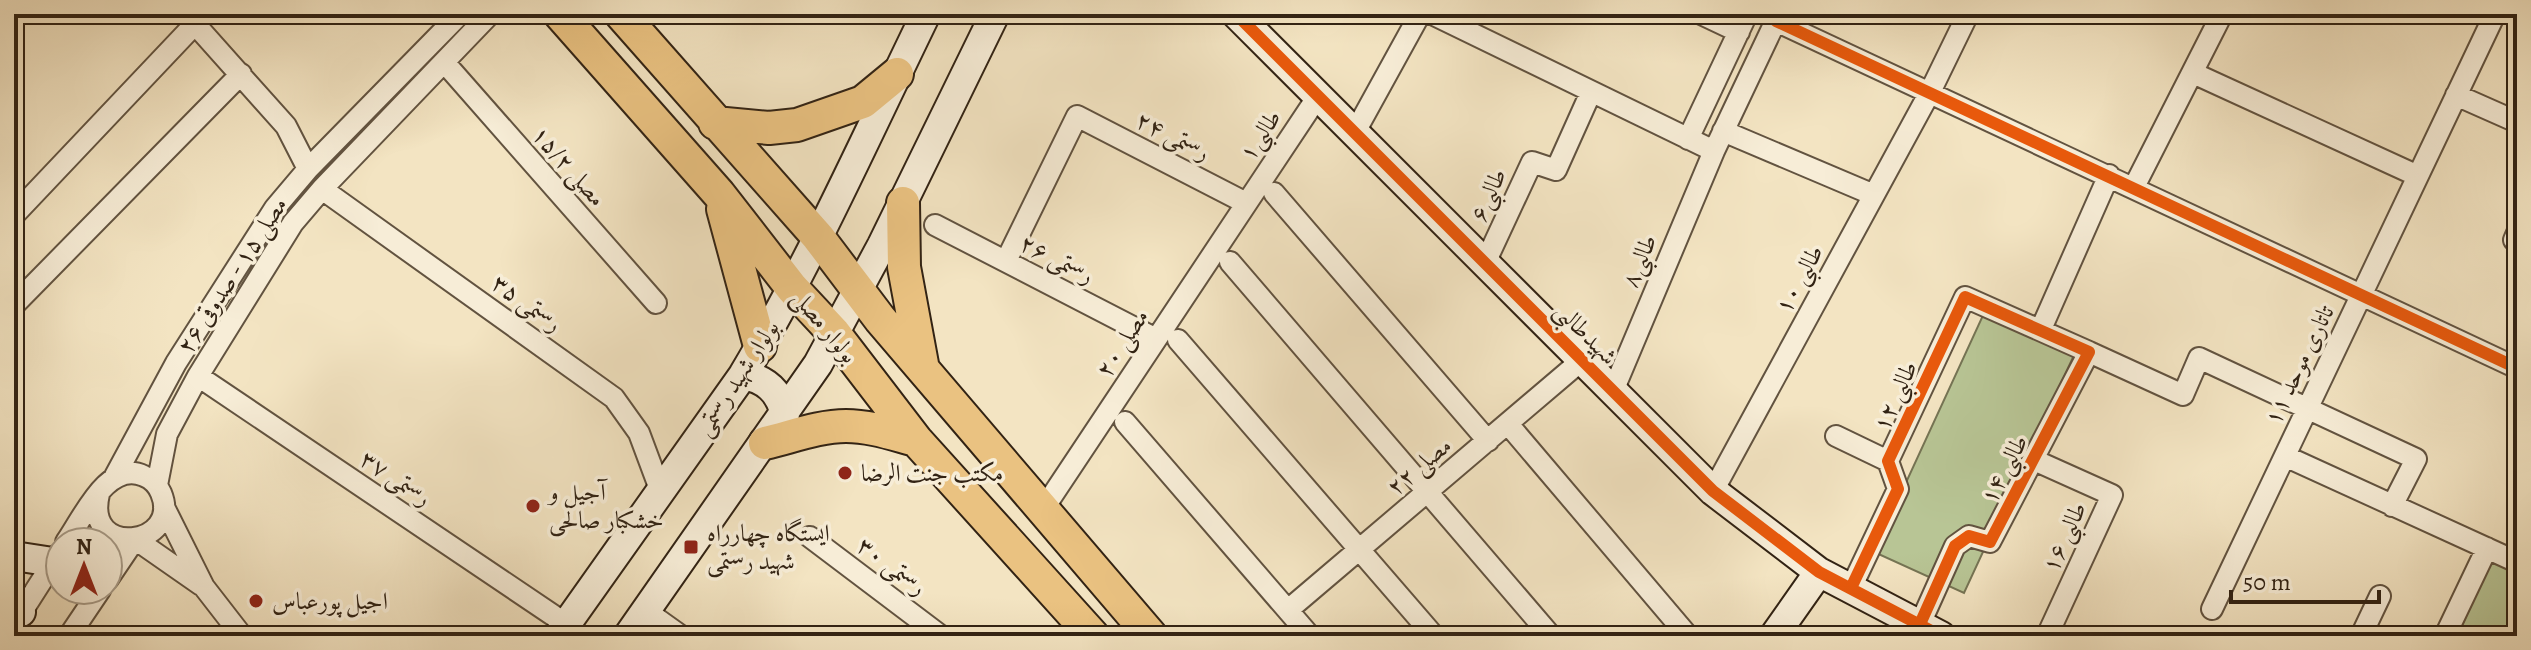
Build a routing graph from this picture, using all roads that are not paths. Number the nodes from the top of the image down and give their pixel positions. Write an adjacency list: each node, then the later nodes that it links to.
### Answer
1 (460, 14): 31 (street, مصلی ۱۵ - صدوقی ۲۶)
2 (490, 14): 17 (street, مصلی ۱۵ - صدوقی ۲۶)
3 (560, 14): 37 (main road, بولوار مصلی)
4 (621, 14): 26 (main road, بولوار مصلی)
5 (926, 14): 20 (main road, بولوار شهید رستمی)
6 (995, 14): 39 (main road)
7 (1236, 14): 24 (main road, شهیدطالبی)
8 (1420, 14): 28 (street)
9 (1432, 14): 21 (street)
10 (1701, 14): 16 (street)
11 (1968, 14): 22 (street, طالبی ۱۰)
12 (2222, 14): 18 (street)
13 (2495, 14): 23 (street, تاتاری موحد ۱۱)
14 (1777, 17): 22 (street); 27 (street, طالبی۸)
15 (190, 19): 19 (street); 41 (street)
16 (1743, 23): 29 (street)
17 (444, 62): 35 (street, مصلی ۱۵ - صدوقی ۲۶); 50 (street, مصلی ۱۵/۲)
18 (2193, 73): 33 (street); 34 (street)
19 (241, 74): 31 (street); 51 (street)
20 (897, 74): 26 (main road); 43 (main road, بولوار شهید رستمی)
21 (1591, 92): 29 (street); 46 (street, طالبی۶)
22 (1930, 92): 32 (street); 38 (street, طالبی ۱۰)
23 (2456, 95): 25 (street); 33 (street, تاتاری موحد ۱۱)
24 (1318, 96): 28 (main road, شهیدطالبی); 40 (street, طالبی۱)
25 (2517, 122)
26 (715, 123): 43 (main road, بولوار مصلی)
27 (1723, 131): 30 (street, طالبی۸); 38 (street)
28 (1355, 132): 46 (main road, شهیدطالبی)
29 (1688, 139): 30 (street)
30 (1714, 151): 63 (street, طالبی۸)
31 (308, 169): 75 (street, مصلی ۱۵ - صدوقی ۲۶)
32 (2109, 175): 34 (street); 52 (street)
33 (2418, 176): 49 (street, تاتاری موحد ۱۱)
34 (2134, 187): 49 (street)
35 (322, 189): 62 (street, مصلی ۱۵ - صدوقی ۲۶); 78 (street, رستمی ۳۵)
36 (1274, 193): 70 (street)
37 (719, 194): 47 (main road, بولوار مصلی); 56 (main road)
38 (1874, 195): 77 (street, طالبی ۱۰)
39 (903, 203): 48 (main road); 60 (main road)
40 (1246, 203): 44 (street, رستمی ۲۴); 54 (street, مصلی ۲۰)
41 (14, 215)
42 (935, 225): 44 (street, رستمی ۲۶)
43 (818, 237): 47 (main road, بولوار شهید رستمی); 48 (main road, بولوار مصلی)
44 (1006, 261): 54 (street, رستمی ۲۶)
45 (1230, 262): 79 (street)
46 (1485, 263): 58 (main road, شهیدطالبی)
47 (792, 288): 53 (main road, بولوار مصلی); 56 (main road, بولوار شهید رستمی)
48 (859, 289): 53 (main road); 60 (main road, بولوار مصلی)
49 (2361, 295): 59 (street); 64 (street, تاتاری موحد ۱۱)
50 (656, 303)
51 (14, 305)
52 (2041, 329): 57 (street); 74 (street, طالبی ۱۲)
53 (834, 333): 65 (main road); 69 (main road, بولوار مصلی)
54 (1156, 339): 83 (street, مصلی ۲۰)
55 (1178, 340): 88 (street)
56 (760, 346): 61 (main road, بولوار شهید رستمی)
57 (2089, 352): 64 (street); 73 (street, طالبی ۱۴)
58 (1582, 360): 63 (main road, شهیدطالبی); 67 (street, مصلی ۲۲)
59 (2517, 368)
60 (924, 371): 83 (main road, بولوار مصلی)
61 (743, 375): 65 (main road); 78 (main road, بولوار شهید رستمی)
62 (198, 376): 76 (street, مصلی ۱۵ - صدوقی ۲۶); 103 (street, رستمی ۳۷)
63 (1613, 391): 77 (main road, شهیدطالبی)
64 (2307, 409): 72 (street, تاتاری موحد ۱۱); 81 (street)
65 (785, 414): 71 (main road)
66 (1125, 422): 100 (street)
67 (1508, 424): 70 (street, مصلی ۲۲); 115 (street)
68 (1836, 436): 74 (street)
69 (916, 440): 71 (main road); 110 (main road, بولوار مصلی)
70 (1488, 441): 79 (street, مصلی ۲۲)
71 (765, 443): 102 (main road)
72 (2285, 456): 81 (street); 99 (street, تاتاری موحد ۱۱)
73 (2034, 460): 104 (street, طالبی ۱۴); 117 (street, طالبی ۱۶)
74 (1888, 461): 96 (street, طالبی ۱۲)
75 (115, 476): 76 (street); 80 (street)
76 (157, 485): 82 (street)
77 (1713, 491): 93 (main road, شهیدطالبی)
78 (661, 492): 103 (main road, بولوار شهید رستمی)
79 (1428, 492): 88 (street, مصلی ۲۲); 114 (street)
80 (99, 494): 84 (street); 86 (street)
81 (2392, 506): 87 (street)
82 (164, 507): 86 (street); 95 (street)
83 (1042, 511): 111 (main road, بولوار مصلی)
84 (77, 526)
85 (810, 537): 105 (street, رستمی ۳۰)
86 (135, 539): 90 (street); 95 (street)
87 (2487, 548): 92 (street); 119 (street)
88 (1360, 549): 100 (street, مصلی ۲۲); 113 (street)
89 (44, 553): 91 (main road)
90 (124, 555)
91 (14, 556)
92 (2517, 562)
93 (1819, 572): 96 (main road, شهیدطالبی); 116 (main road)
94 (44, 573): 101 (street)
95 (204, 587): 107 (street)
96 (1851, 588): 104 (main road, شهیدطالبی)
97 (2380, 596): 118 (street)
98 (89, 606): 106 (street)
99 (2212, 609)
100 (1288, 610): 112 (street)
101 (16, 611)
102 (646, 611): 108 (main road); 109 (street)
103 (562, 630)
104 (1930, 630)
105 (931, 633)
106 (69, 636)
107 (242, 636)
108 (628, 636)
109 (681, 636)
110 (1093, 636)
111 (1151, 636)
112 (1310, 636)
113 (1434, 636)
114 (1551, 636)
115 (1688, 636)
116 (1774, 636)
117 (2047, 636)
118 (2361, 636)
119 (2445, 636)

